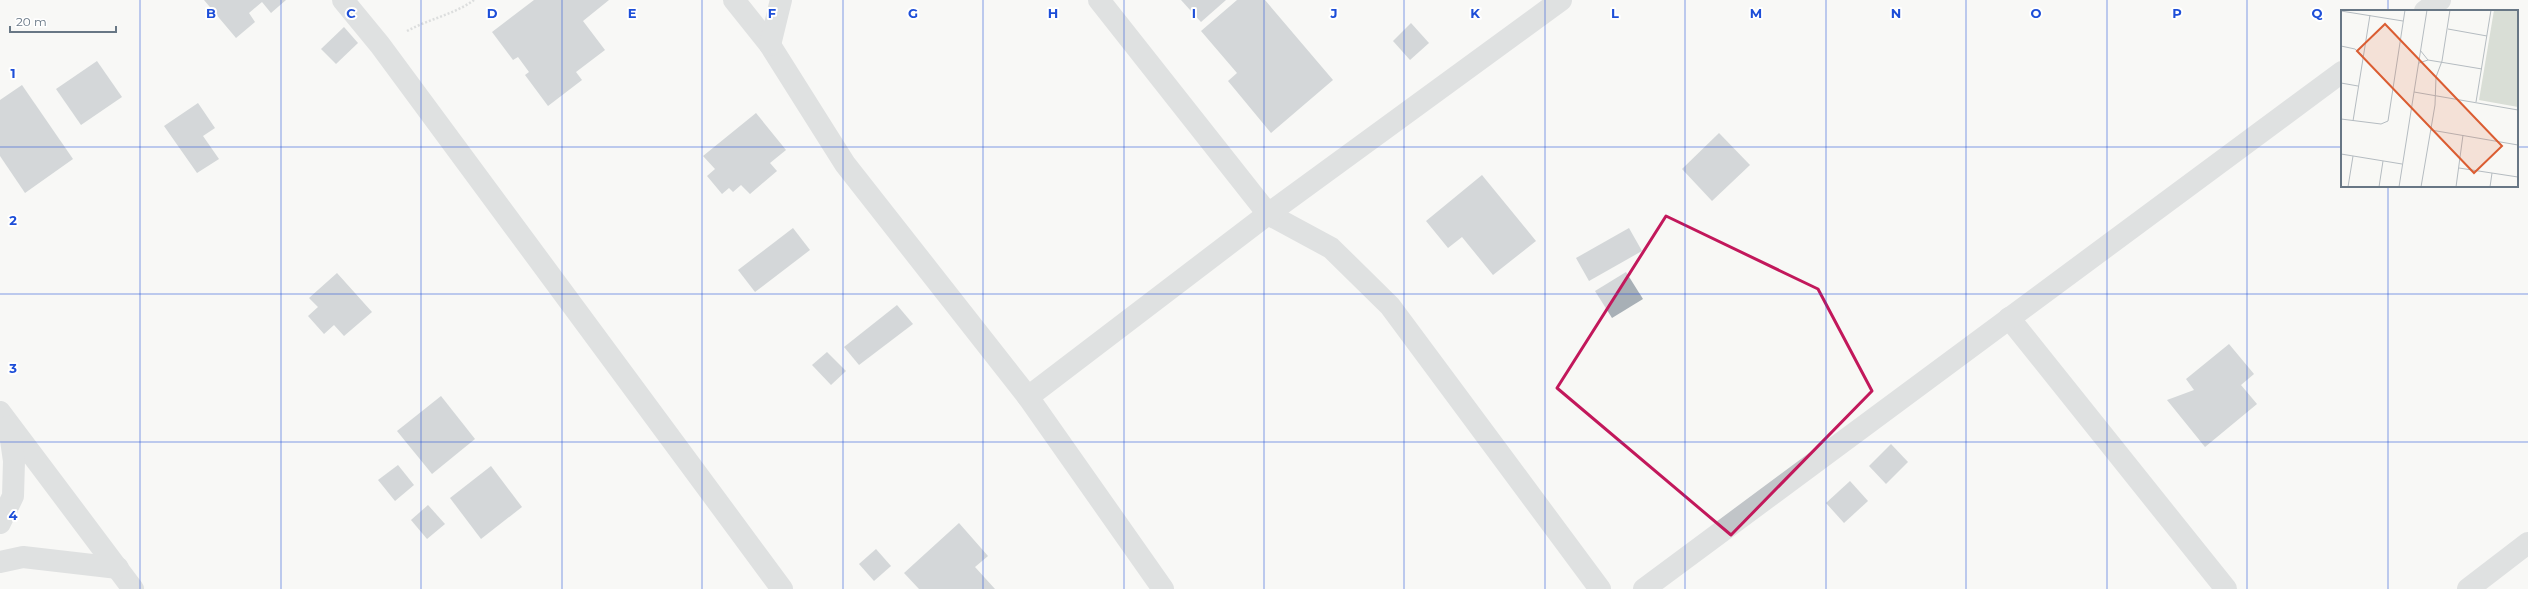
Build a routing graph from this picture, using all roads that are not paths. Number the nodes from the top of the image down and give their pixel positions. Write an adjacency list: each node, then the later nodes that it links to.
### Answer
1 (343, 0): 19 (street)
2 (734, 0): 8 (street)
3 (781, 0): 8 (street)
4 (1099, 0): 10 (street)
5 (1561, 0): 10 (street)
6 (2440, 0): 7 (street)
7 (2426, 10)
8 (770, 45): 12 (street)
9 (2341, 73): 11 (street)
10 (1268, 214): 12 (street); 21 (street)
11 (2009, 318): 22 (street); 23 (street)
12 (1028, 397): 20 (street)
13 (4, 417): 14 (street); 17 (street)
14 (0, 523)
15 (2528, 543): 24 (street)
16 (0, 562): 17 (street)
17 (118, 568): 18 (street)
18 (133, 589)
19 (782, 589)
20 (1163, 589)
21 (1600, 589)
22 (1644, 589)
23 (2226, 589)
24 (2468, 589)

